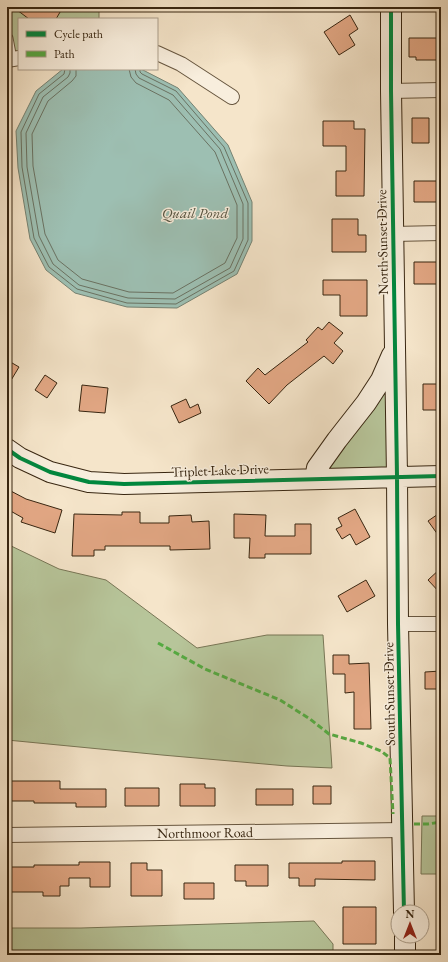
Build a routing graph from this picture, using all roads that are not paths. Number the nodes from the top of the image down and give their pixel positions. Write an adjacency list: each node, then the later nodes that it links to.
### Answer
1 (391, 7): 6 (street, North Sunset Drive)
2 (7, 35): 4 (lane)
3 (158, 53): 7 (street)
4 (13, 59)
5 (441, 90): 6 (street)
6 (391, 91): 9 (street, North Sunset Drive)
7 (232, 97)
8 (441, 233): 9 (street)
9 (393, 234): 10 (street, North Sunset Drive)
10 (395, 349): 12 (street, North Sunset Drive); 14 (street)
11 (7, 449): 14 (street, Triplet Lake Drive)
12 (397, 476): 13 (street, Triplet Lake Drive); 14 (street, Triplet Lake Drive); 15 (street, South Sunset Drive)
13 (441, 476)
14 (315, 478)
15 (398, 624): 16 (street); 17 (street, South Sunset Drive)
16 (441, 624)
17 (403, 830): 18 (street, Northmoor Road); 19 (street, South Sunset Drive)
18 (7, 836)
19 (404, 904)
20 (405, 944): 21 (street)
21 (405, 955)

